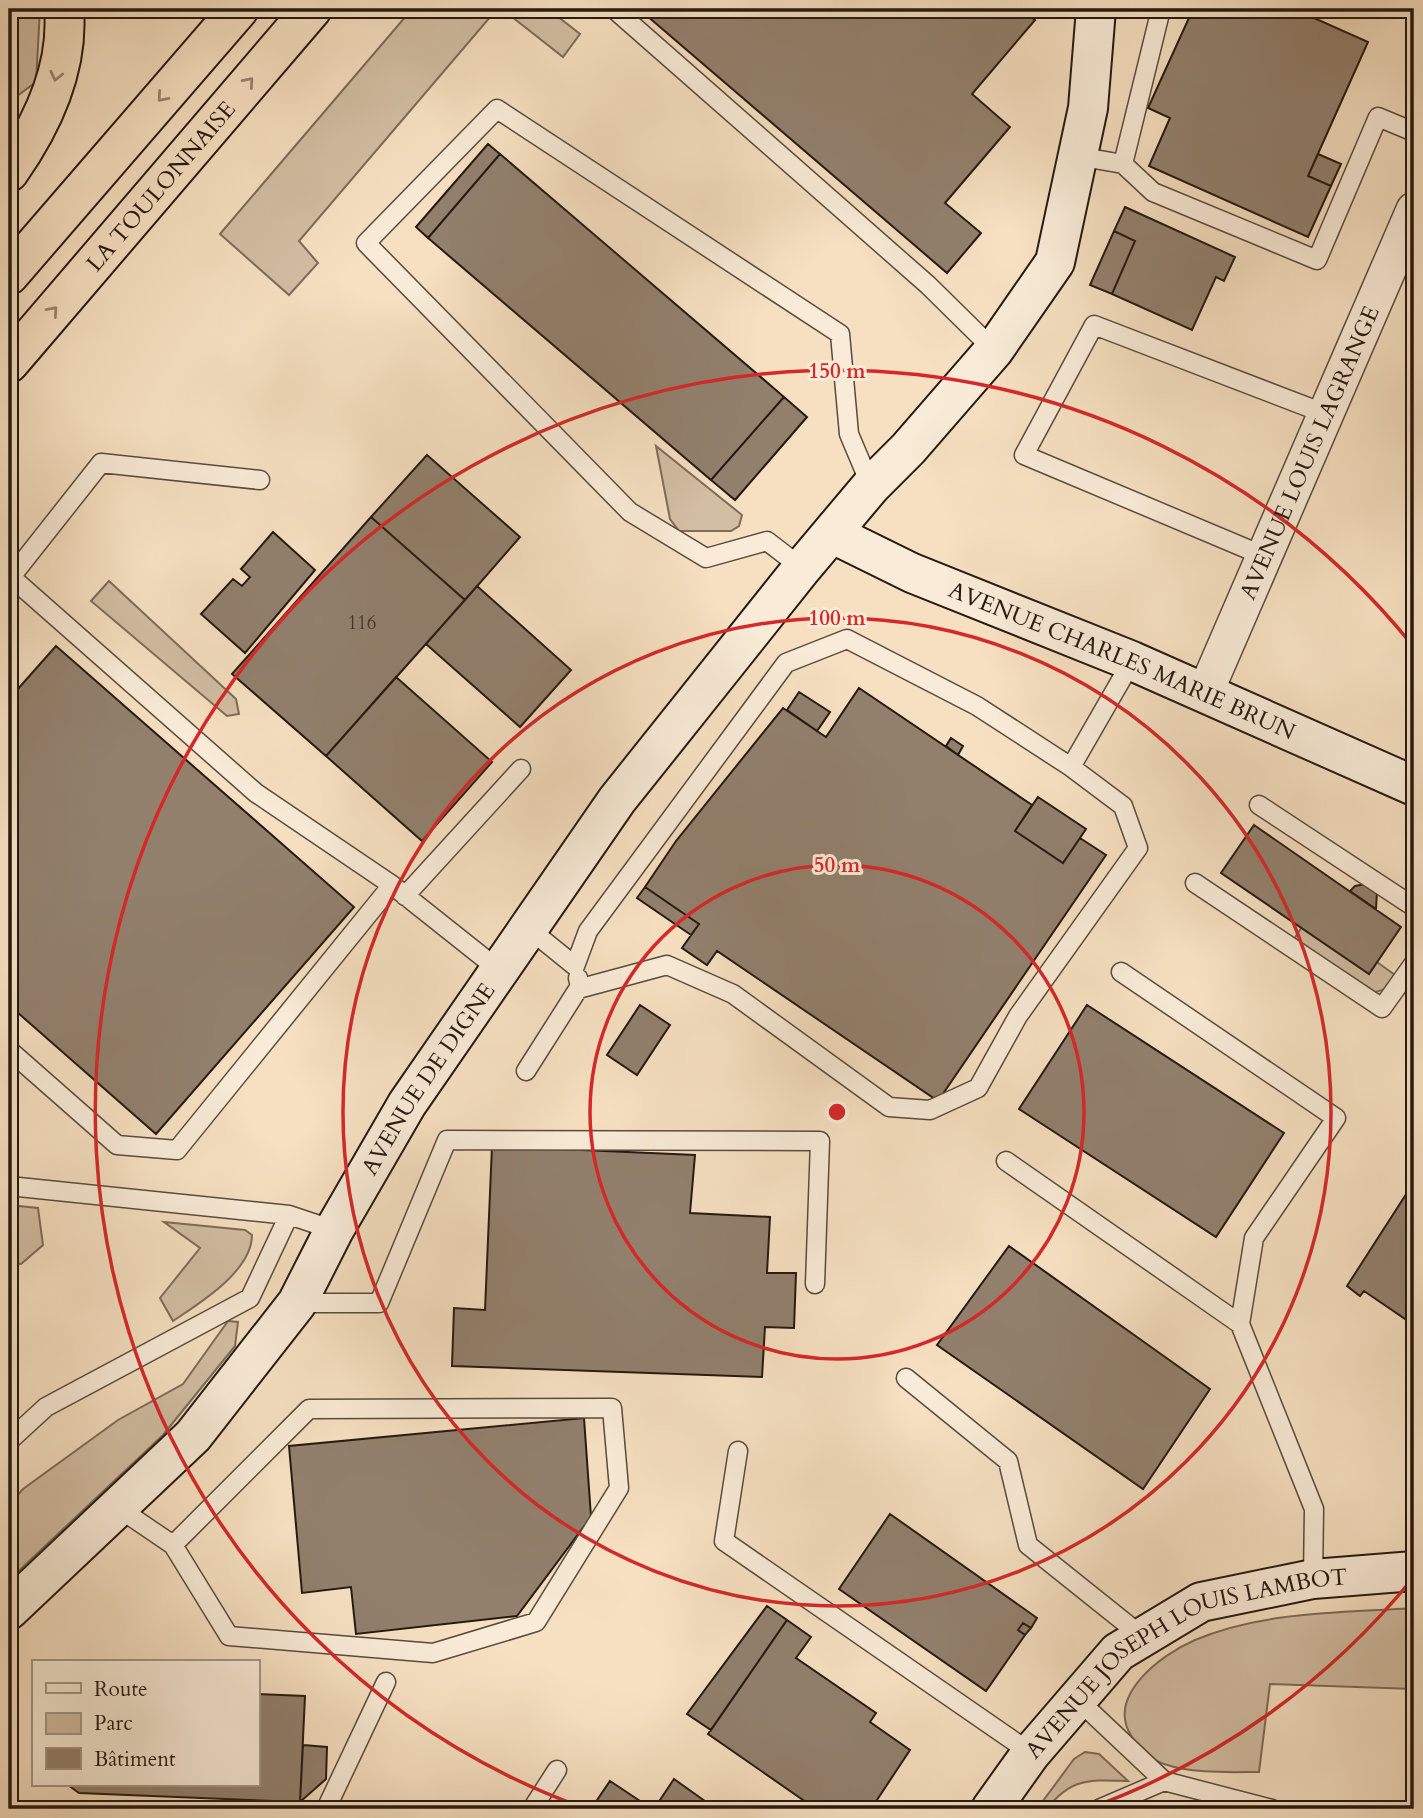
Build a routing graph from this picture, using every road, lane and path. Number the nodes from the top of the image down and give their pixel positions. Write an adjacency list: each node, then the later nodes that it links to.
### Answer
1 (64, 9): 10 (highway, one-way to 10)
2 (239, 9): 12 (highway, one-way to 12)
3 (312, 9): 14 (highway, LA TOULONNAISE, one-way to 3)
4 (614, 9): 13 (lane)
5 (1096, 9): 8 (street, AVENUE DE DIGNE)
6 (1161, 9): 9 (lane)
7 (1414, 132): 9 (lane)
8 (1077, 156): 9 (lane); 13 (street, AVENUE DE DIGNE)
9 (1122, 164)
10 (9, 172)
11 (1414, 210): 15 (street, AVENUE LOUIS LAGRANGE)
12 (9, 275)
13 (994, 350): 17 (street, AVENUE DE DIGNE)
14 (9, 363)
15 (1326, 414): 19 (street, AVENUE LOUIS LAGRANGE); 19 (lane)
16 (260, 480): 21 (lane)
17 (871, 486): 18 (street, AVENUE DE DIGNE); 20 (lane)
18 (835, 529): 20 (street, AVENUE DE DIGNE); 22 (street, AVENUE CHARLES MARIE BRUN)
19 (1264, 556): 23 (street, AVENUE LOUIS LAGRANGE)
20 (802, 568): 31 (street, AVENUE DE DIGNE)
21 (10, 578): 29 (lane)
22 (1132, 661): 23 (street, AVENUE CHARLES MARIE BRUN); 24 (lane)
23 (1205, 693): 26 (street, AVENUE CHARLES MARIE BRUN)
24 (1072, 767): 33 (lane); 36 (lane)
25 (521, 769): 29 (lane)
26 (1414, 786)
27 (1259, 805): 30 (lane)
28 (1195, 883): 32 (lane)
29 (399, 890): 34 (lane); 37 (lane)
30 (1414, 907)
31 (528, 928): 33 (lane); 34 (street, AVENUE DE DIGNE)
32 (1414, 963)
33 (575, 966): 36 (lane)
34 (499, 970): 42 (street, AVENUE DE DIGNE)
35 (1121, 972): 45 (lane)
36 (578, 989): 38 (lane)
37 (9, 1051)
38 (526, 1071)
39 (1006, 1161): 45 (lane)
40 (9, 1186): 41 (lane)
41 (289, 1215): 42 (lane); 47 (lane)
42 (334, 1230): 44 (street, AVENUE DE DIGNE)
43 (815, 1283): 44 (lane)
44 (297, 1303): 49 (street, AVENUE DE DIGNE)
45 (1240, 1324): 52 (lane)
46 (906, 1378): 54 (lane)
47 (9, 1441)
48 (738, 1451): 57 (lane)
49 (117, 1507): 50 (lane); 53 (street, AVENUE DE DIGNE)
50 (173, 1545): 50 (lane)
51 (1414, 1571): 52 (street, AVENUE JOSEPH LOUIS LAMBOT)
52 (1312, 1579): 54 (street, AVENUE JOSEPH LOUIS LAMBOT)
53 (9, 1610)
54 (1143, 1637): 56 (street, AVENUE JOSEPH LOUIS LAMBOT)
55 (386, 1682): 60 (lane)
56 (1076, 1698): 57 (street, AVENUE JOSEPH LOUIS LAMBOT); 59 (lane)
57 (1031, 1753): 62 (street, AVENUE JOSEPH LOUIS LAMBOT)
58 (556, 1770): 61 (lane)
59 (1164, 1781): 63 (lane); 64 (lane)
60 (326, 1809)
61 (532, 1809)
62 (991, 1809)
63 (1099, 1809)
64 (1272, 1809)

